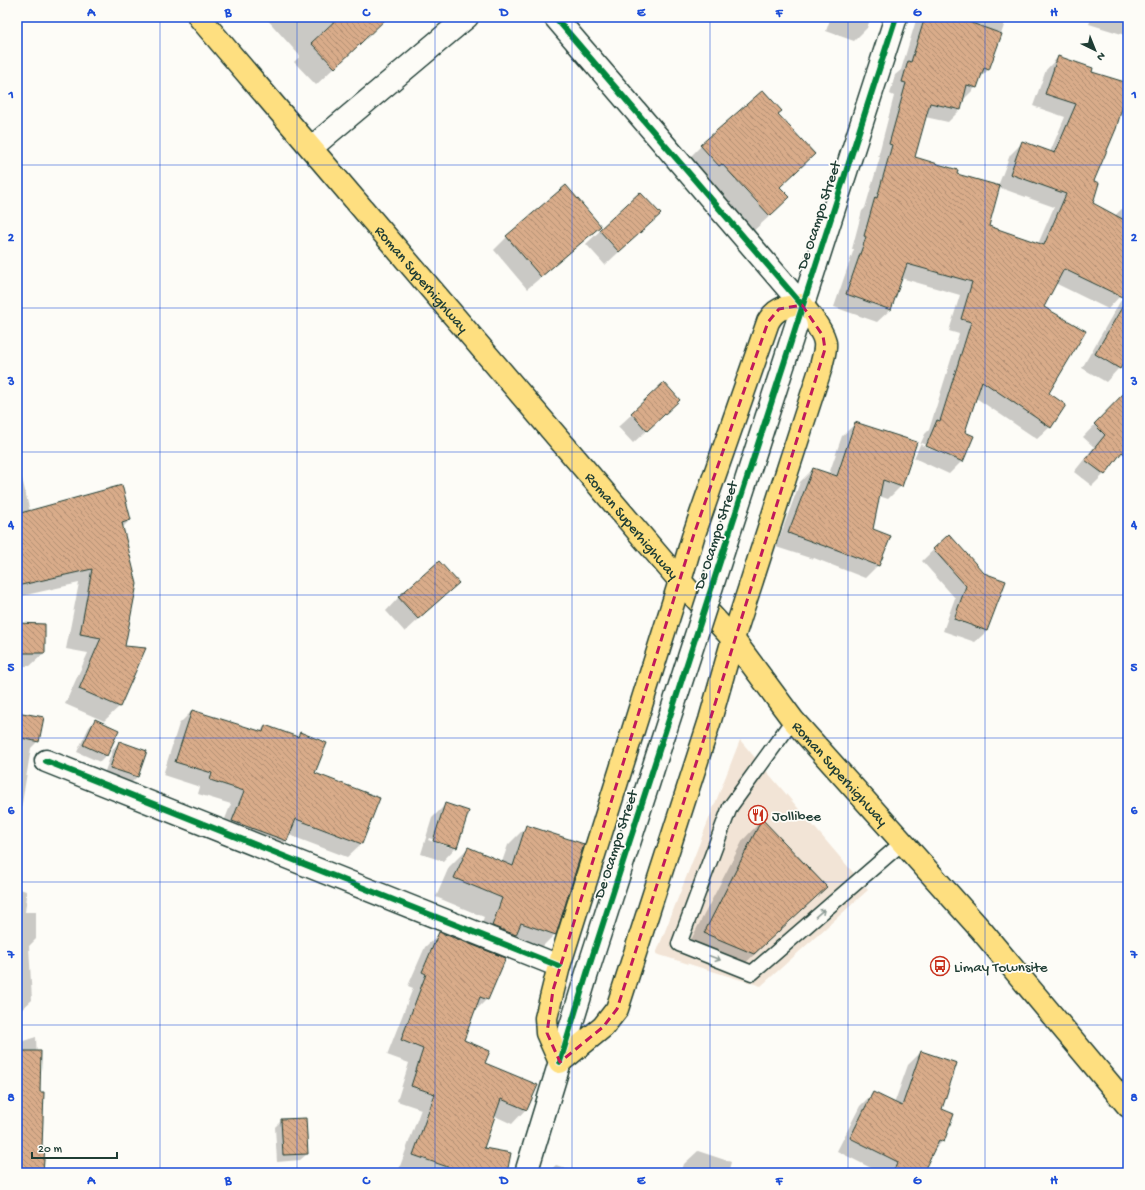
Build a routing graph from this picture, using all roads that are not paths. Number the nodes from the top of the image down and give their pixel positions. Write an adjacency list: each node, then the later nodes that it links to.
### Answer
1 (199, 17): 5 (main road, Roman Superhighway)
2 (467, 17): 5 (street)
3 (555, 17): 6 (street)
4 (896, 17): 6 (street, De Ocampo Street)
5 (311, 148): 7 (main road, Roman Superhighway)
6 (802, 305): 7 (main road); 8 (main road); 13 (street, De Ocampo Street, bridge)
7 (680, 581): 8 (main road, Roman Superhighway); 12 (main road)
8 (733, 639): 9 (main road, Roman Superhighway); 13 (main road)
9 (793, 720): 11 (main road, Roman Superhighway); 11 (lane, one-way to 11)
10 (46, 761): 12 (street)
11 (903, 842): 14 (main road, Roman Superhighway)
12 (559, 966): 13 (main road)
13 (560, 1062): 15 (street, De Ocampo Street)
14 (1128, 1106)
15 (526, 1173)

